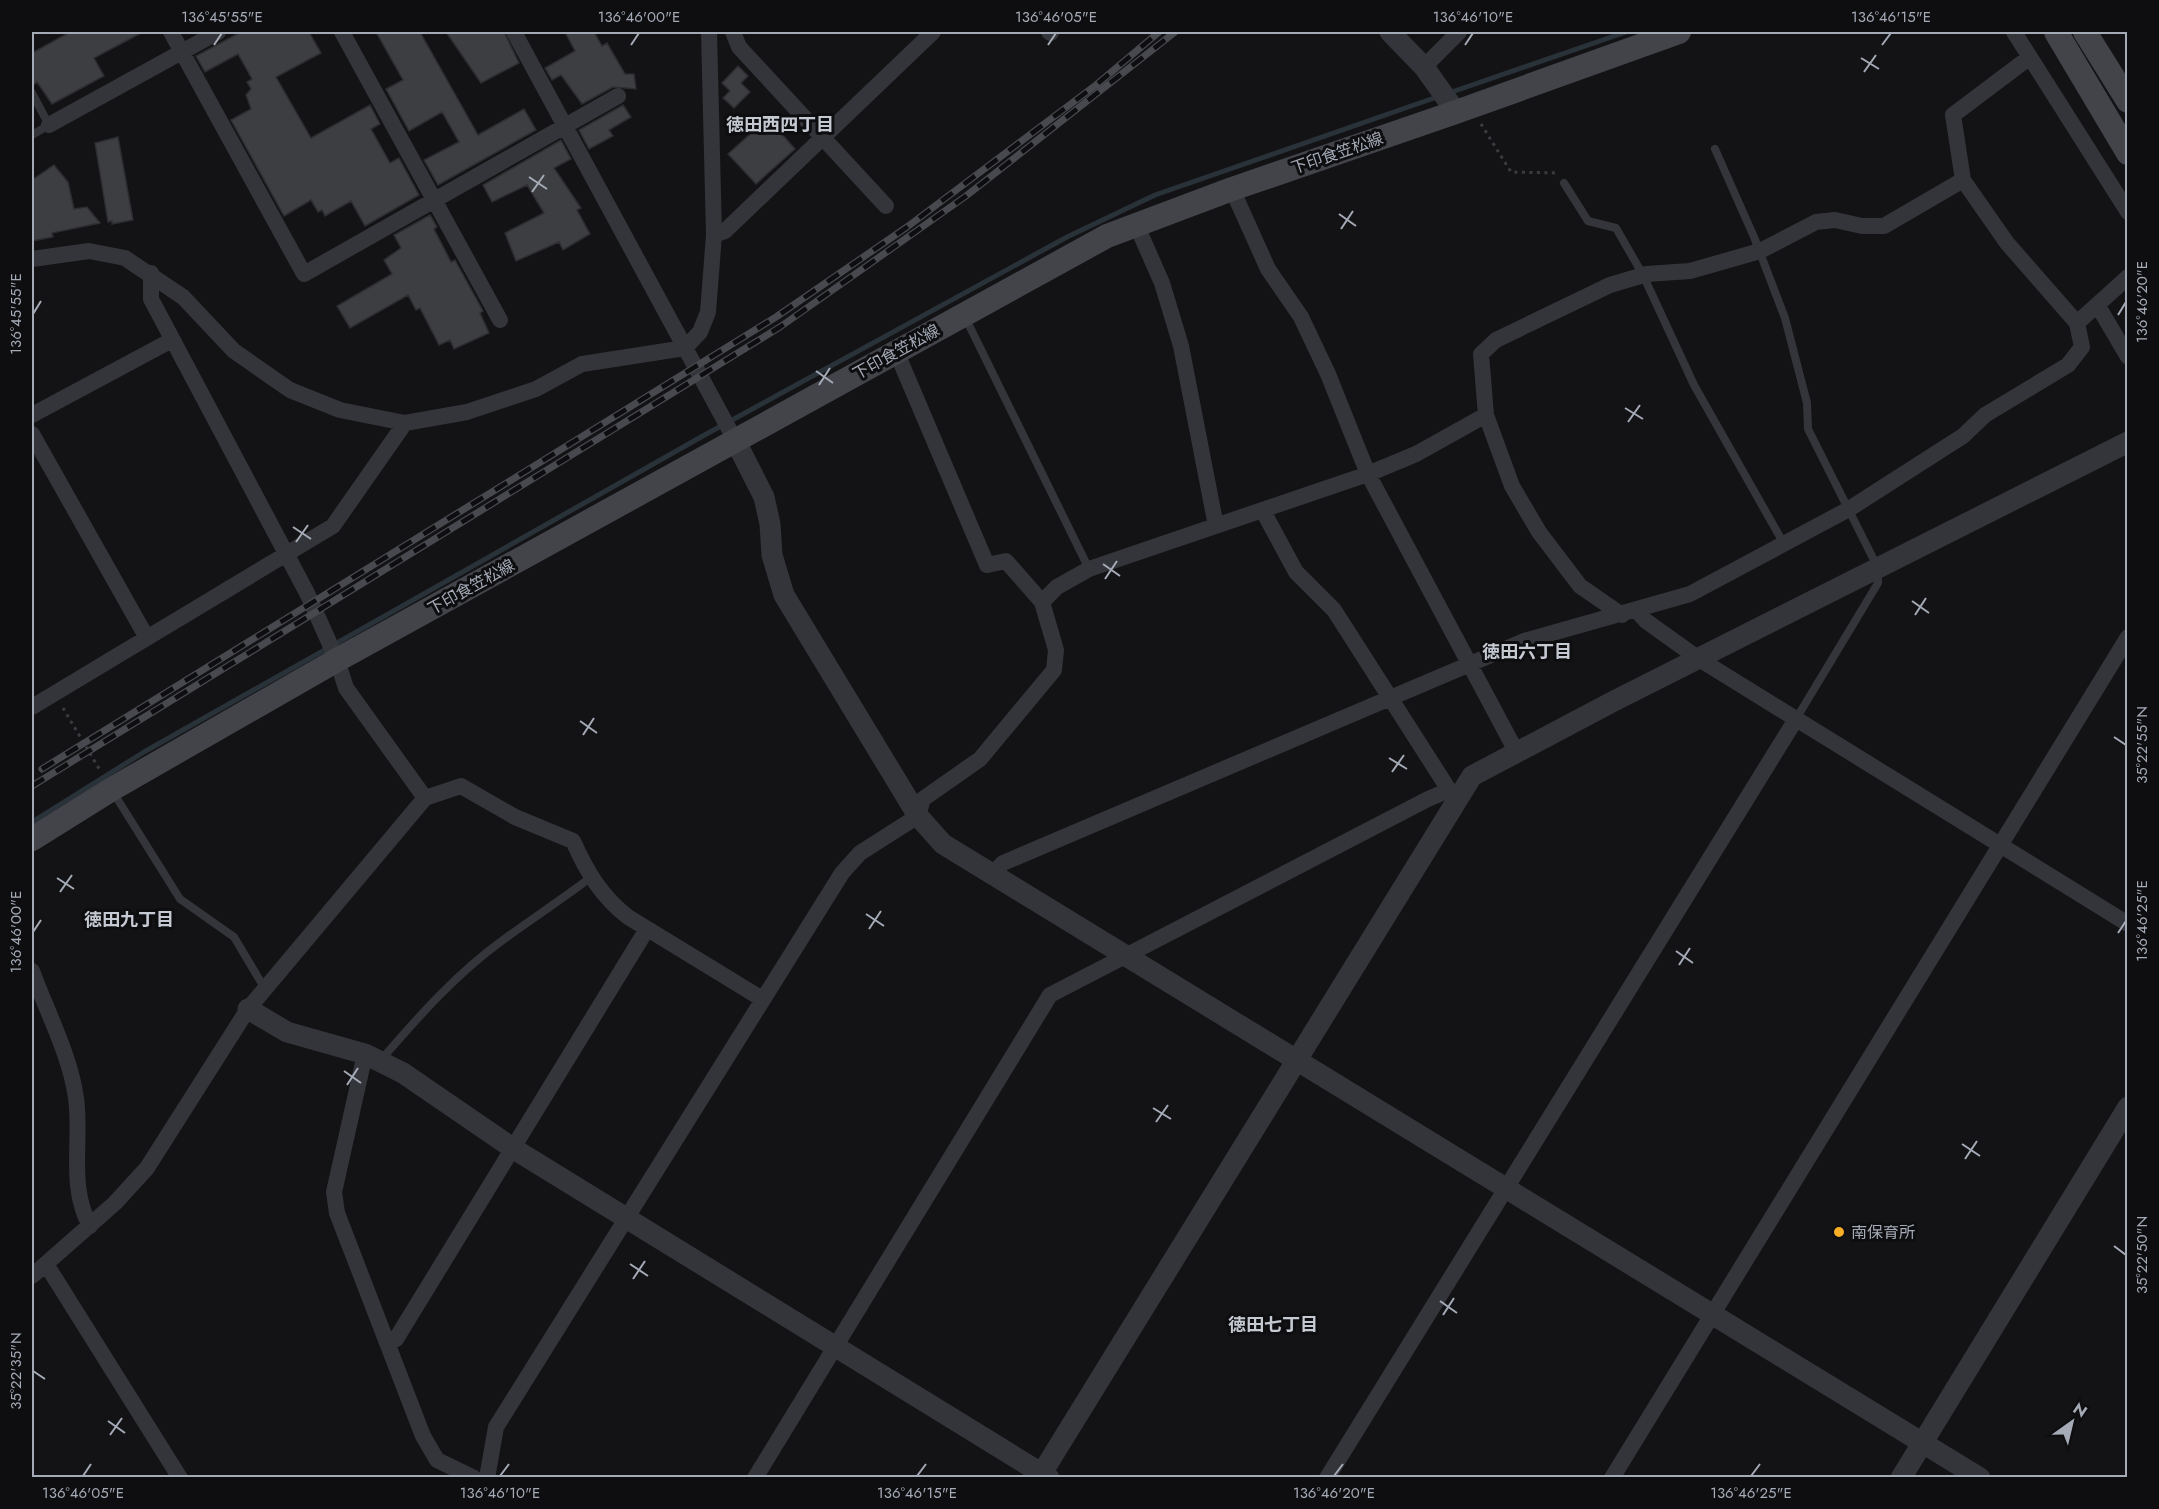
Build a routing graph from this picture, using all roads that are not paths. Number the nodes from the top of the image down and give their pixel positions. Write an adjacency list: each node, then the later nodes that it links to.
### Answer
1 (171, 32): 14 (street)
2 (218, 32): 14 (street)
3 (342, 32): 30 (street)
4 (514, 32): 22 (street)
5 (709, 32): 34 (street)
6 (733, 32): 24 (street)
7 (933, 32): 24 (street)
8 (1390, 32): 16 (street)
9 (1459, 32): 16 (street)
10 (1679, 32): 20 (main road, 下印食笠松線)
11 (2014, 32): 15 (street)
12 (2056, 32): 26 (main road)
13 (2085, 32): 19 (main road)
14 (182, 51): 21 (street); 30 (street)
15 (2030, 57): 27 (street); 32 (street)
16 (1428, 72): 20 (street)
17 (32, 93): 21 (lane)
18 (618, 96): 22 (street)
19 (2127, 101)
20 (1460, 109): 29 (main road, 下印食笠松線)
21 (49, 125): 23 (lane)
22 (565, 127): 30 (street); 45 (street)
23 (32, 135)
24 (821, 136): 31 (street); 34 (street)
25 (1715, 150): 35 (lane)
26 (2127, 153)
27 (1963, 180): 35 (street); 43 (street)
28 (1564, 183): 38 (lane)
29 (1232, 189): 33 (main road, 下印食笠松線); 54 (street)
30 (436, 199): 42 (street)
31 (886, 206)
32 (2127, 212)
33 (1136, 224): 41 (main road, 下印食笠松線); 57 (street)
34 (714, 235): 45 (street)
35 (1760, 251): 38 (street); 55 (lane)
36 (32, 260): 37 (street)
37 (151, 273): 44 (street); 50 (street)
38 (1643, 275): 49 (street); 58 (lane)
39 (2127, 277): 40 (street)
40 (2098, 306): 43 (street); 47 (street)
41 (964, 314): 46 (main road, 下印食笠松線); 61 (lane)
42 (500, 320)
43 (2078, 323): 55 (street)
44 (172, 340): 48 (street); 59 (street)
45 (685, 348): 50 (street); 52 (street)
46 (896, 351): 52 (main road, 下印食笠松線); 62 (street)
47 (2127, 357)
48 (32, 415)
49 (1486, 416): 54 (street); 63 (street)
50 (405, 423): 59 (street)
51 (32, 434): 65 (street)
52 (733, 437): 66 (main road, 下印食笠松線); 76 (street)
53 (2127, 442): 60 (street)
54 (1368, 474): 56 (street); 68 (street)
55 (1849, 509): 58 (street); 60 (lane)
56 (1263, 511): 57 (street); 69 (street)
57 (1216, 526): 61 (street)
58 (1784, 544): 63 (street)
59 (288, 555): 65 (street); 66 (street)
60 (1878, 568): 67 (street); 71 (lane)
61 (1089, 569): 62 (street)
62 (1042, 602): 76 (street)
63 (1630, 613): 67 (street); 68 (street)
64 (2127, 637): 78 (street)
65 (147, 638): 70 (street)
66 (335, 656): 73 (main road, 下印食笠松線); 75 (street)
67 (1699, 659): 71 (street); 72 (street)
68 (1469, 664): 69 (street); 72 (street)
69 (1390, 697): 74 (street); 79 (street)
70 (32, 708)
71 (1796, 719): 78 (street); 92 (street)
72 (1516, 753): 74 (street)
73 (112, 789): 77 (main road, 下印食笠松線); 85 (lane)
74 (1454, 793): 83 (street); 89 (street)
75 (425, 798): 80 (street); 85 (street)
76 (918, 816): 79 (street); 86 (street)
77 (32, 839)
78 (2000, 846): 81 (street); 97 (street)
79 (993, 874): 83 (street)
80 (590, 878): 82 (street); 88 (lane)
81 (2127, 924)
82 (647, 929): 86 (street); 91 (street)
83 (1126, 957): 89 (street); 99 (street)
84 (32, 971): 94 (street)
85 (265, 989): 87 (street)
86 (762, 999): 93 (street)
87 (248, 1009): 88 (street); 94 (street)
88 (373, 1057): 91 (street); 98 (street)
89 (1296, 1059): 92 (street); 101 (street)
90 (2127, 1107): 100 (street)
91 (514, 1149): 93 (street); 98 (street)
92 (1504, 1187): 97 (street); 106 (street)
93 (627, 1219): 99 (street); 104 (street)
94 (90, 1226): 95 (street)
95 (46, 1264): 96 (street); 102 (street)
96 (32, 1276)
97 (1712, 1314): 100 (street); 107 (street)
98 (388, 1344): 103 (street)
99 (834, 1347): 101 (street); 105 (street)
100 (1922, 1442): 108 (street); 109 (street)
101 (1044, 1476)
102 (180, 1478)
103 (474, 1478)
104 (487, 1478)
105 (755, 1478)
106 (1327, 1478)
107 (1612, 1478)
108 (1901, 1478)
109 (1980, 1478)

